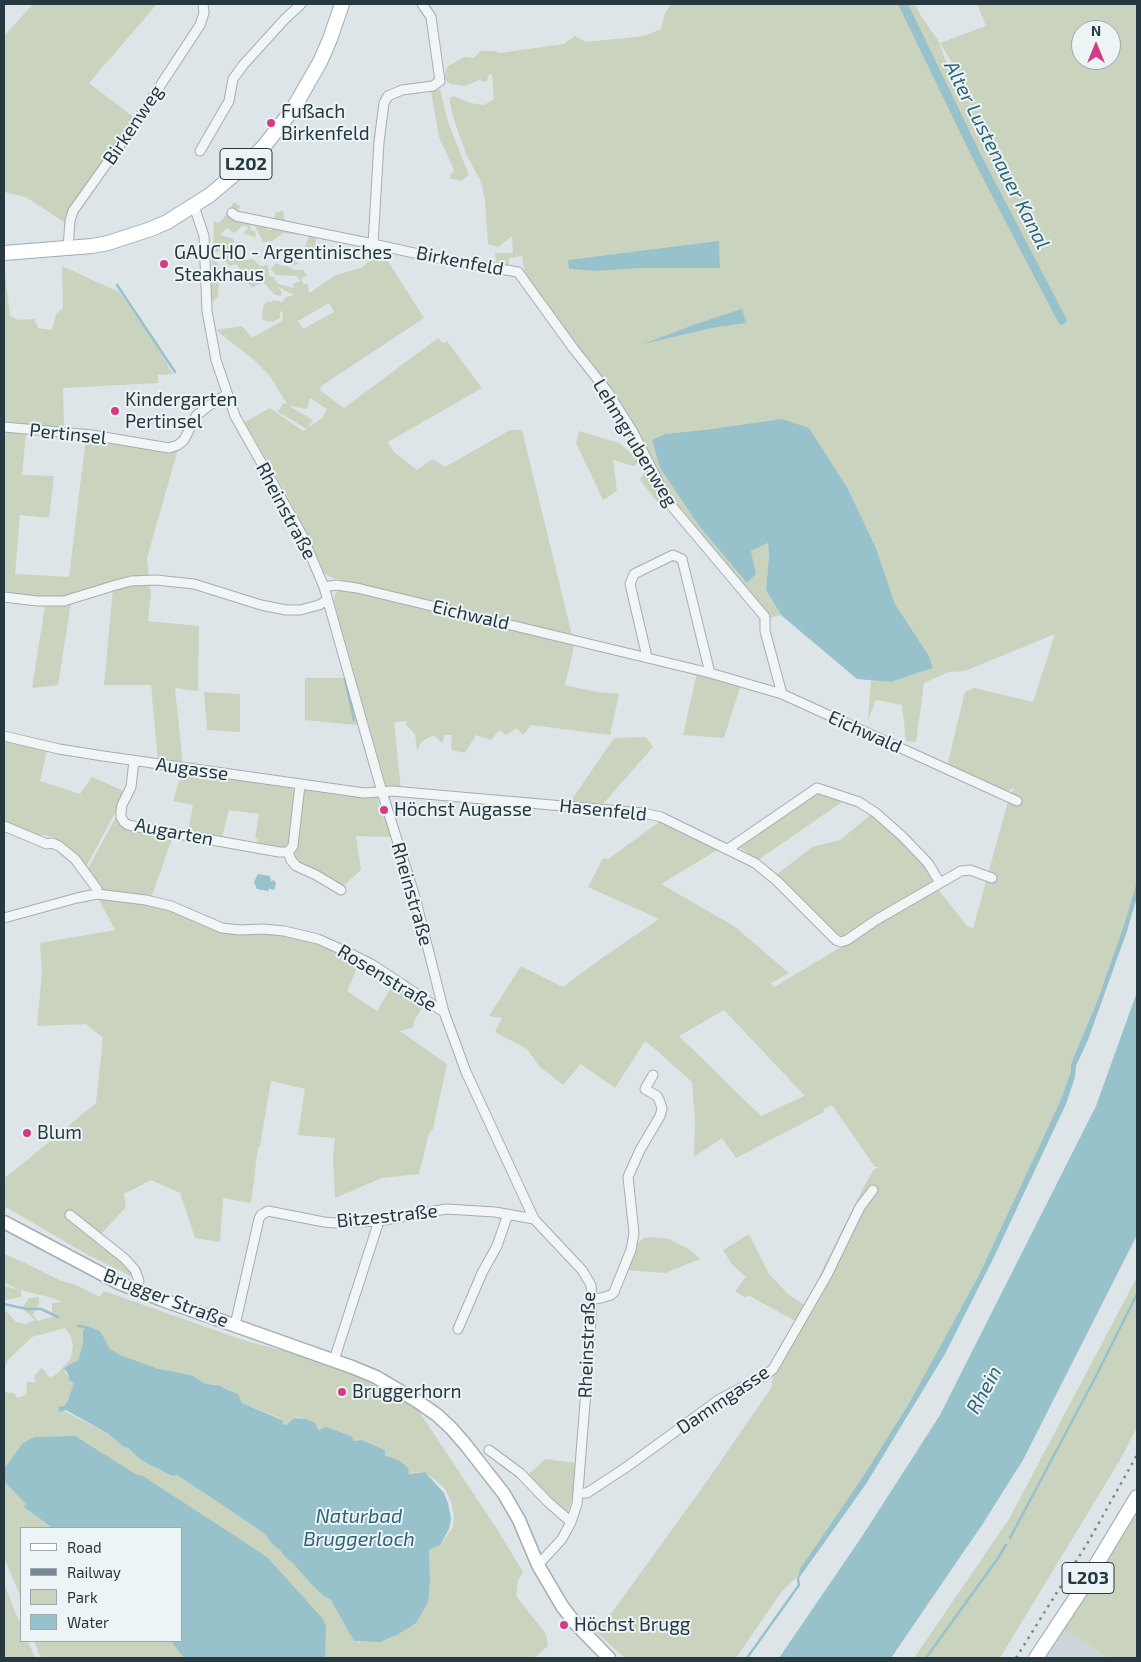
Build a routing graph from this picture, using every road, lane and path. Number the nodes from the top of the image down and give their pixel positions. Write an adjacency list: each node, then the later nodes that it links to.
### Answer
1 (203, 4): 9 (street, Birkenweg)
2 (301, 4): 5 (street)
3 (342, 4): 6 (main road, L202)
4 (422, 4): 8 (street)
5 (200, 151)
6 (194, 206): 9 (main road, L202); 12 (street, Rheinstraße)
7 (232, 214): 8 (street, Birkenfeld)
8 (373, 244): 11 (street, Birkenfeld)
9 (68, 248): 10 (main road, L202)
10 (4, 253)
11 (518, 272): 19 (street, Lehmgrubenweg)
12 (227, 394): 13 (street, Pertinsel); 14 (street, Rheinstraße)
13 (4, 427)
14 (324, 587): 16 (street, Rheinstraße); 17 (street, Eichwald)
15 (4, 597): 16 (street)
16 (328, 600): 23 (street, Rheinstraße)
17 (647, 657): 18 (street, Eichwald); 18 (street)
18 (710, 672): 19 (street, Eichwald)
19 (782, 694): 24 (street, Eichwald)
20 (4, 736): 21 (street, Augasse)
21 (134, 761): 22 (street, Augasse); 27 (street, Augarten)
22 (300, 785): 23 (street, Augasse); 27 (street)
23 (382, 792): 26 (street, Hasenfeld); 33 (street, Rheinstraße)
24 (1017, 801)
25 (4, 826): 31 (street)
26 (728, 849): 29 (street, Hasenfeld); 29 (street)
27 (288, 852): 30 (street)
28 (992, 878): 29 (street, Hasenfeld)
29 (940, 883)
30 (341, 890)
31 (97, 894): 32 (street, Rosenstraße); 33 (street, Rosenstraße)
32 (4, 918)
33 (444, 1012): 38 (street, Rheinstraße)
34 (653, 1075): 42 (street)
35 (873, 1190): 47 (street, Dammgasse)
36 (70, 1214): 41 (street)
37 (508, 1214): 38 (street, Bitzestraße); 39 (street, Bitzestraße); 44 (street)
38 (534, 1219): 42 (street, Rheinstraße)
39 (380, 1221): 43 (street, Bitzestraße); 45 (street)
40 (4, 1222): 41 (main road, Brugger Straße)
41 (136, 1290): 43 (main road, Brugger Straße)
42 (592, 1298): 47 (street, Rheinstraße)
43 (235, 1325): 45 (main road, Brugger Straße)
44 (458, 1329)
45 (334, 1360): 50 (main road, Brugger Straße)
46 (489, 1450): 49 (street)
47 (578, 1494): 49 (street, Rheinstraße)
48 (1137, 1497): 52 (main road, L203)
49 (571, 1522): 50 (street, Rheinstraße)
50 (538, 1565): 51 (main road, Brugger Straße)
51 (609, 1658)
52 (1036, 1658)

